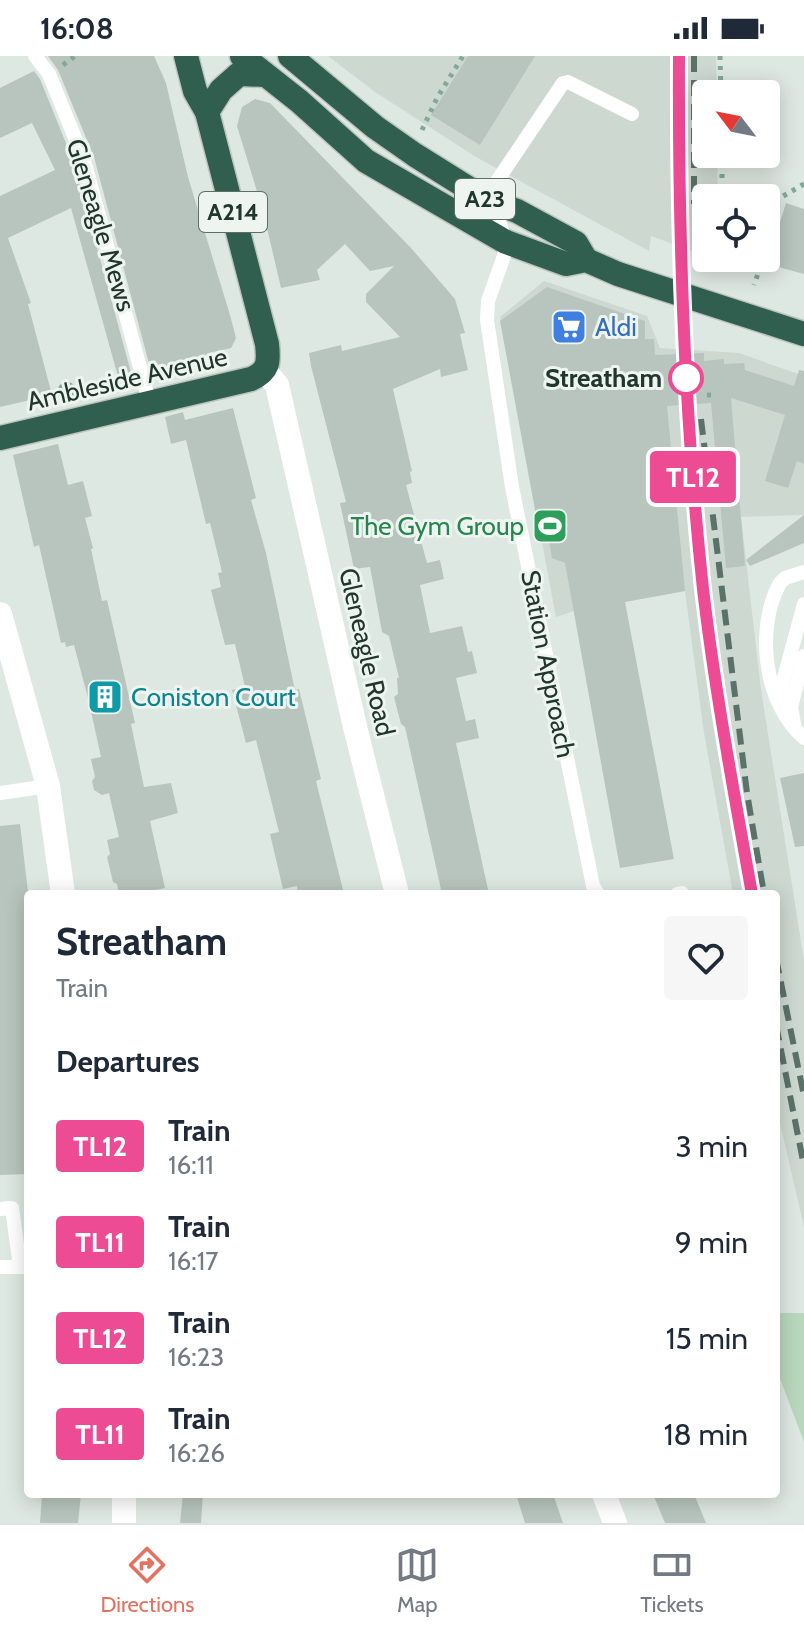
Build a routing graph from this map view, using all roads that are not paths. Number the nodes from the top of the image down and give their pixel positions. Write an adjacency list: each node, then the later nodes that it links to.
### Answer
1 (35, 56): 13 (lane, Gleneagle Mews)
2 (186, 56): 6 (highway, Gleneagle Road / A214)
3 (242, 56): 5 (highway, A23)
4 (290, 56): 8 (highway, A23)
5 (265, 75): 6 (highway); 9 (highway, A23)
6 (207, 112): 12 (highway, Gleneagle Road / A214)
7 (632, 114): 8 (lane)
8 (486, 200): 9 (lane); 10 (highway, A23)
9 (506, 242): 10 (highway, A23); 25 (lane, Station Approach)
10 (586, 260): 11 (highway, A23)
11 (804, 334)
12 (265, 371): 13 (highway, Ambleside Avenue); 24 (street, Gleneagle Road)
13 (149, 401): 14 (highway, Ambleside Avenue)
14 (0, 438)
15 (804, 572): 19 (lane)
16 (804, 604): 19 (lane)
17 (0, 614): 21 (street)
18 (804, 656): 20 (lane)
19 (785, 713): 20 (lane)
20 (802, 736)
21 (48, 786): 22 (lane); 23 (street)
22 (0, 793)
23 (62, 890)
24 (396, 890)
25 (596, 890)
26 (0, 1209): 28 (lane)
27 (0, 1267): 28 (lane)
28 (24, 1267)
29 (124, 1498): 31 (street)
30 (606, 1498): 32 (street)
31 (124, 1523)
32 (615, 1523)

